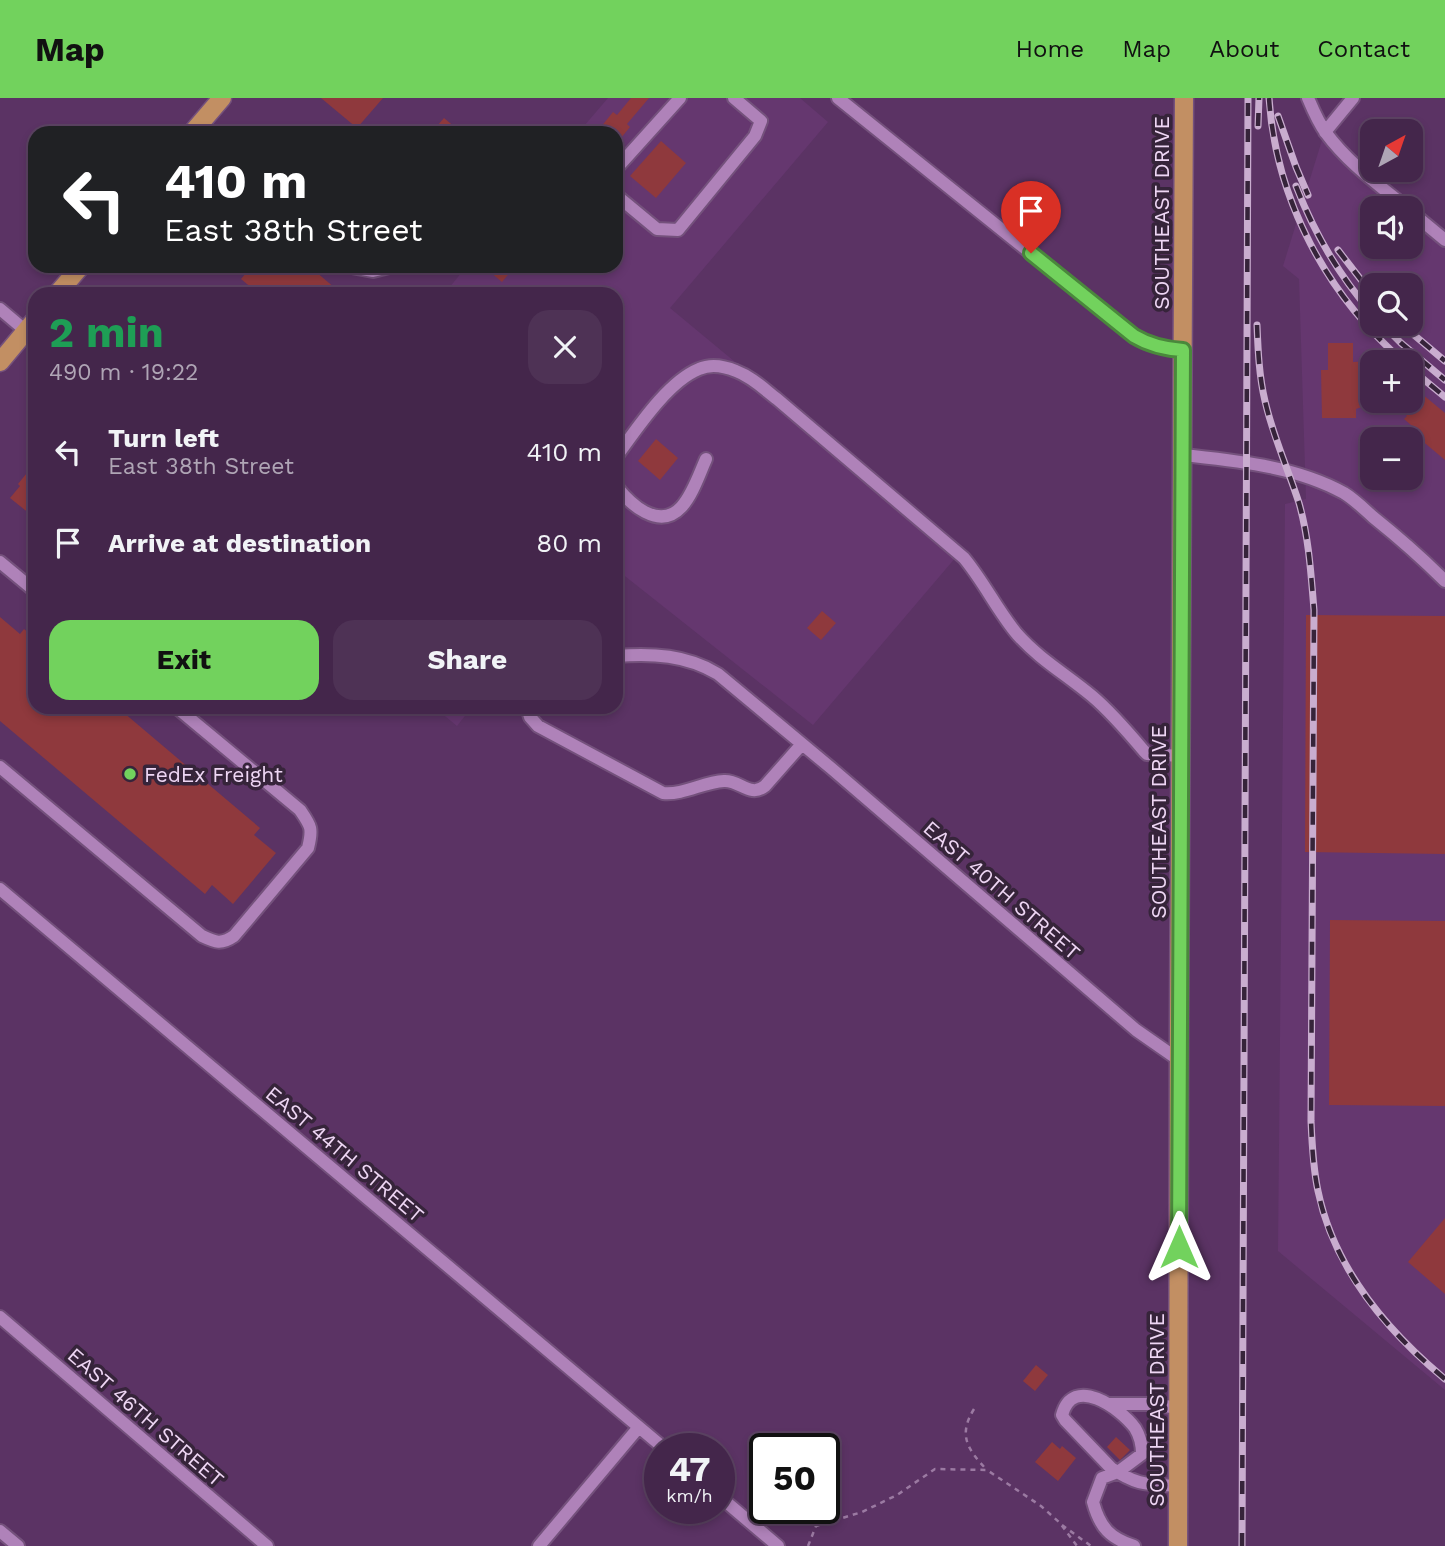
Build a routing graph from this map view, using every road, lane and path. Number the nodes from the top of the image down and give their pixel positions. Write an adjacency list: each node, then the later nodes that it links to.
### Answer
1 (222, 98): 8 (main road)
2 (680, 98): 10 (street)
3 (734, 98): 12 (street)
4 (838, 98): 20 (street)
5 (1184, 98): 20 (main road, SOUTHEAST DRIVE)
6 (1308, 98): 9 (street)
7 (1353, 98): 9 (street)
8 (198, 126)
9 (1325, 132): 11 (street)
10 (623, 161)
11 (1393, 196)
12 (623, 201)
13 (1423, 222): 14 (street)
14 (1445, 240)
15 (75, 273): 16 (main road)
16 (63, 287)
17 (0, 309): 18 (street)
18 (28, 324)
19 (28, 329): 21 (main road)
20 (1183, 350): 23 (main road, SOUTHEAST DRIVE)
21 (0, 362)
22 (623, 448): 33 (street)
23 (1183, 455): 27 (street); 33 (main road, SOUTHEAST DRIVE)
24 (706, 459): 25 (street)
25 (623, 493)
26 (2, 568): 28 (street)
27 (1445, 581)
28 (28, 586)
29 (623, 656): 32 (street, EAST 40TH STREET)
30 (184, 714): 34 (street)
31 (529, 714): 32 (street)
32 (802, 744): 36 (street, EAST 40TH STREET)
33 (1181, 757): 36 (main road, SOUTHEAST DRIVE)
34 (0, 767)
35 (0, 889): 41 (street, EAST 44TH STREET)
36 (1179, 1059): 39 (main road, SOUTHEAST DRIVE)
37 (0, 1317): 50 (street, EAST 46TH STREET)
38 (1108, 1404): 39 (street); 44 (street); 44 (street)
39 (1178, 1408): 45 (main road, SOUTHEAST DRIVE)
40 (974, 1409): 43 (path)
41 (639, 1427): 42 (street, EAST 44TH STREET); 51 (street)
42 (646, 1433)
43 (987, 1470): 47 (path); 53 (path)
44 (1118, 1472): 45 (street); 56 (street)
45 (1178, 1486): 57 (main road, SOUTHEAST DRIVE)
46 (735, 1510): 52 (street)
47 (1060, 1523): 54 (path); 55 (path)
48 (0, 1531): 49 (street)
49 (18, 1546)
50 (267, 1546)
51 (539, 1546)
52 (778, 1546)
53 (808, 1546)
54 (1077, 1546)
55 (1091, 1546)
56 (1134, 1546)
57 (1178, 1546)

